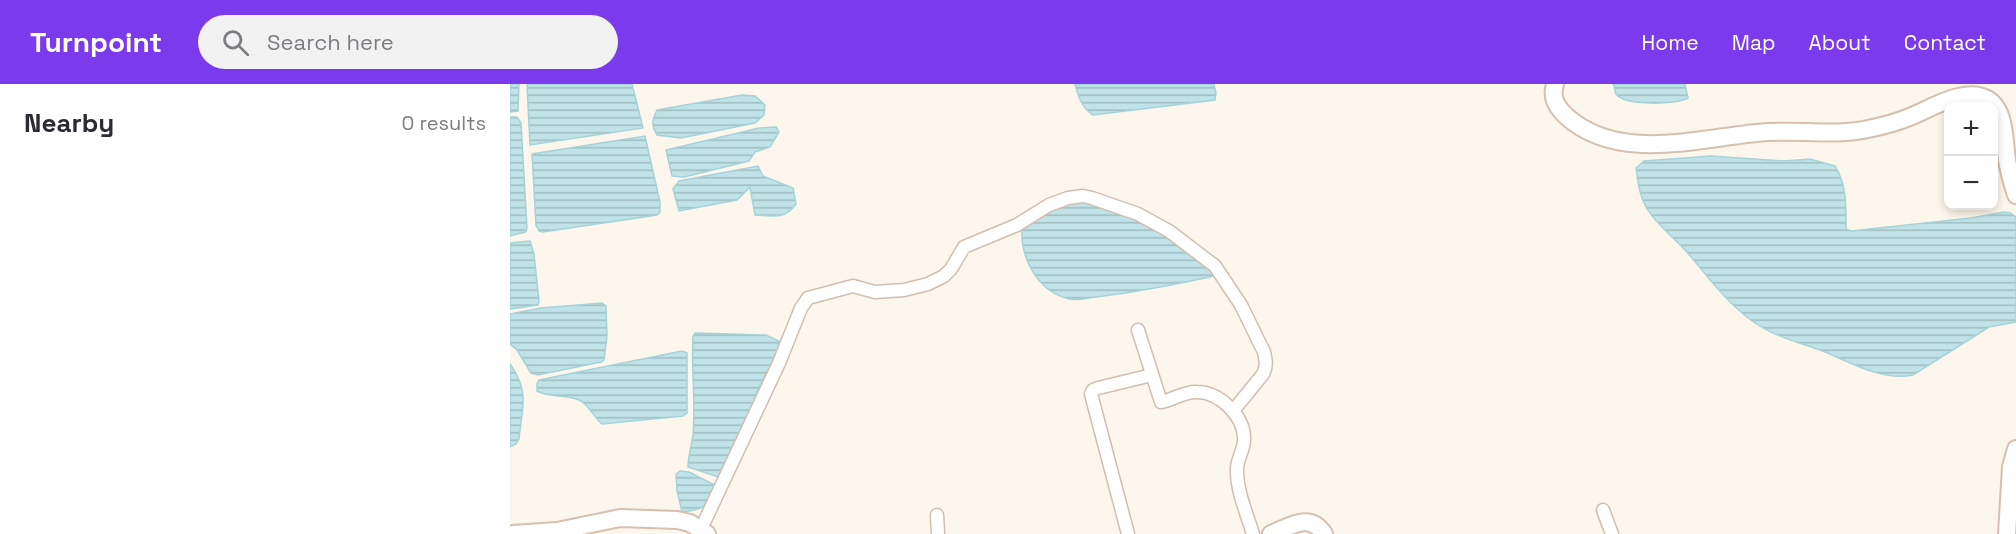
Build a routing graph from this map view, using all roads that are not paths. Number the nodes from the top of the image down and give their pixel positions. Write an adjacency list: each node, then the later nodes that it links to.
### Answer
1 (1555, 84): 2 (main road)
2 (2016, 195)
3 (1138, 330): 4 (street)
4 (1152, 375): 5 (street); 12 (street)
5 (1233, 411): 9 (street); 13 (street)
6 (2016, 449): 17 (main road)
7 (1603, 510): 16 (street)
8 (937, 515): 11 (street)
9 (704, 531): 10 (main road)
10 (513, 534)
11 (938, 534)
12 (1128, 534)
13 (1253, 534)
14 (1272, 534): 15 (main road)
15 (1324, 534)
16 (1612, 534)
17 (2007, 534)

